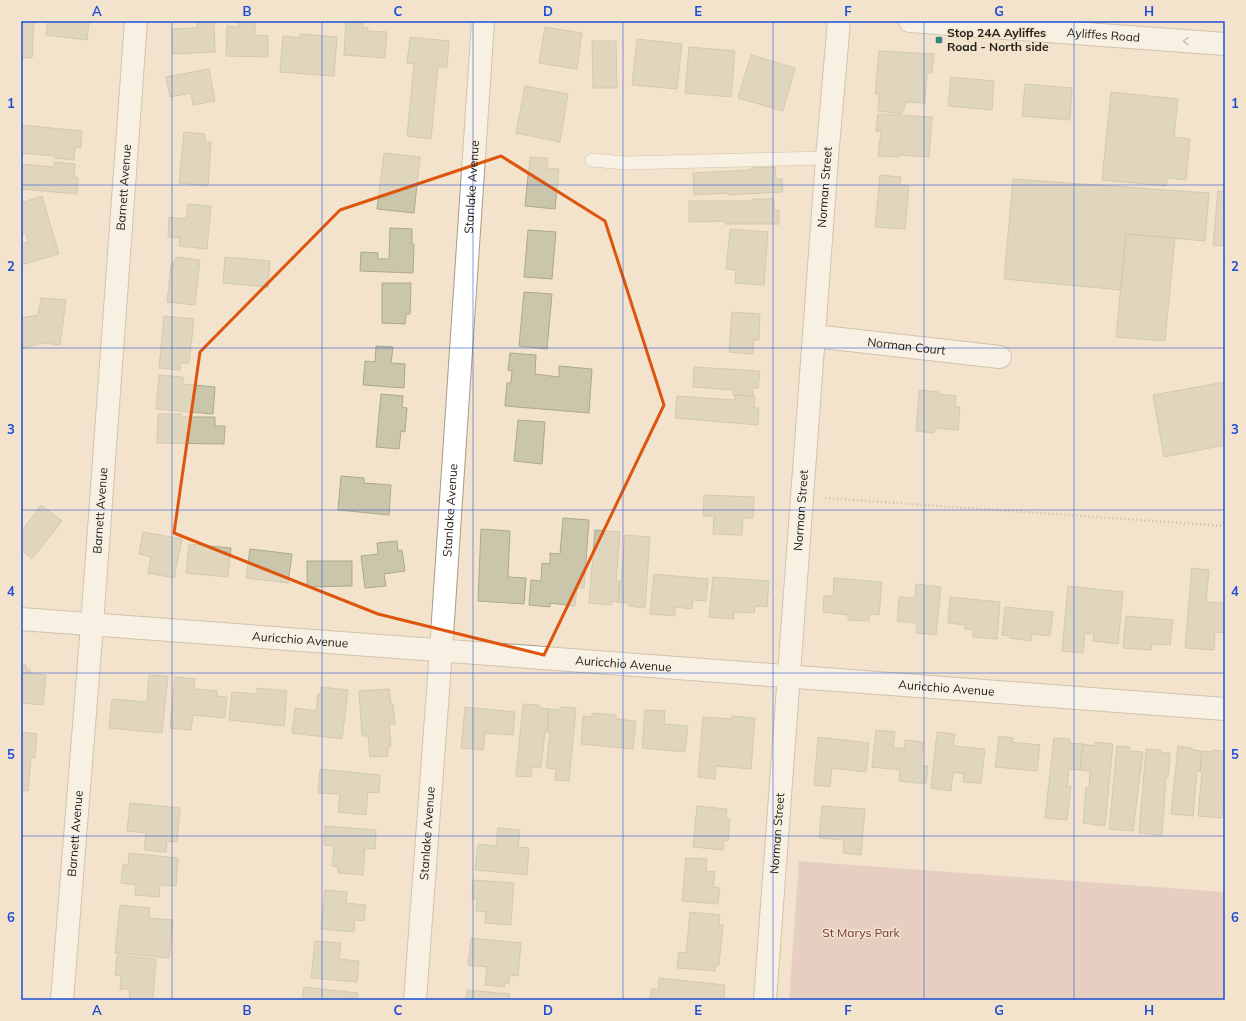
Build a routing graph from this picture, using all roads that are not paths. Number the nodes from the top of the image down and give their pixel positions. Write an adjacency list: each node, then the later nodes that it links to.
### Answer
1 (136, 21): 11 (street, Barnett Avenue)
2 (483, 21): 12 (street, Stanlake Avenue)
3 (839, 21): 6 (street, Norman Street)
4 (910, 21): 5 (street, Ayliffes Road, one-way to 4)
5 (1225, 44)
6 (826, 158): 7 (lane); 8 (street, Norman Street)
7 (592, 160)
8 (814, 336): 9 (street, Norman Court); 13 (street, Norman Street)
9 (1000, 357)
10 (21, 619): 11 (street, Auricchio Avenue)
11 (92, 624): 12 (street, Auricchio Avenue); 15 (street, Barnett Avenue)
12 (441, 650): 13 (street, Auricchio Avenue); 16 (street, Stanlake Avenue)
13 (788, 676): 14 (street, Auricchio Avenue); 17 (street, Norman Street)
14 (1225, 709)
15 (62, 1000)
16 (414, 1000)
17 (765, 1000)

